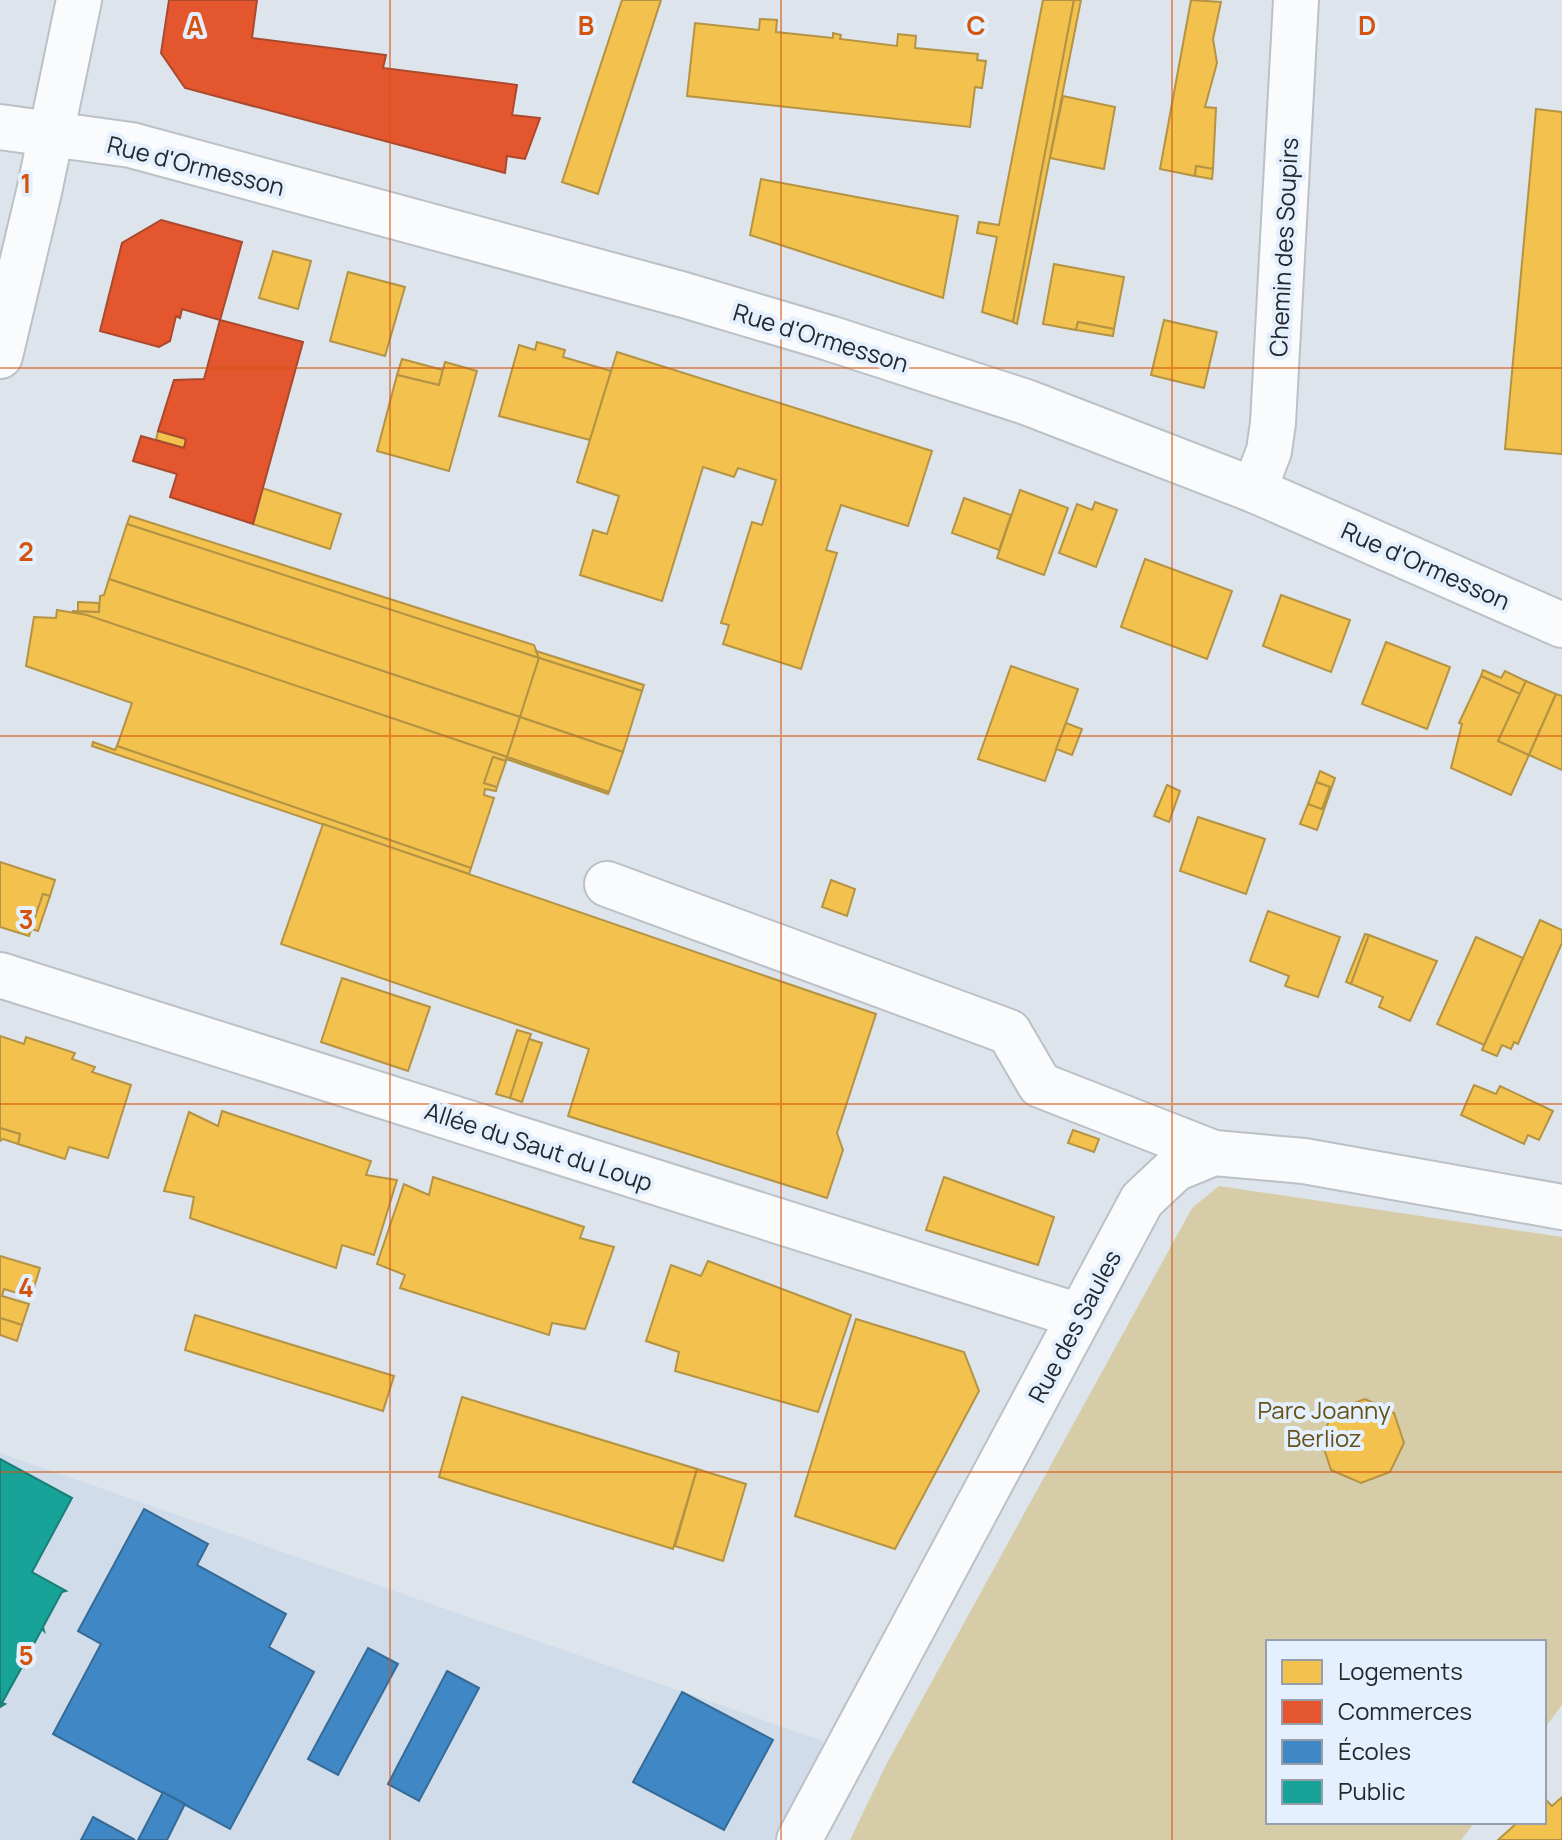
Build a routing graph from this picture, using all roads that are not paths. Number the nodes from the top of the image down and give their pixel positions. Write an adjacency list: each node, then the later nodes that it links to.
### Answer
1 (79, 0): 4 (street)
2 (1296, 0): 6 (street, Chemin des Soupirs)
3 (0, 127): 4 (street, Rue d'Ormesson)
4 (51, 135): 5 (street); 6 (street, Rue d'Ormesson)
5 (0, 356)
6 (1254, 490): 7 (street, Rue d'Ormesson)
7 (1562, 625)
8 (607, 884): 10 (street)
9 (0, 975): 12 (street, Allée du Saut du Loup)
10 (1214, 1153): 11 (street, Rue des Saules); 12 (street, Rue des Saules)
11 (1562, 1207)
12 (1079, 1316): 13 (street, Rue des Saules)
13 (799, 1840)

